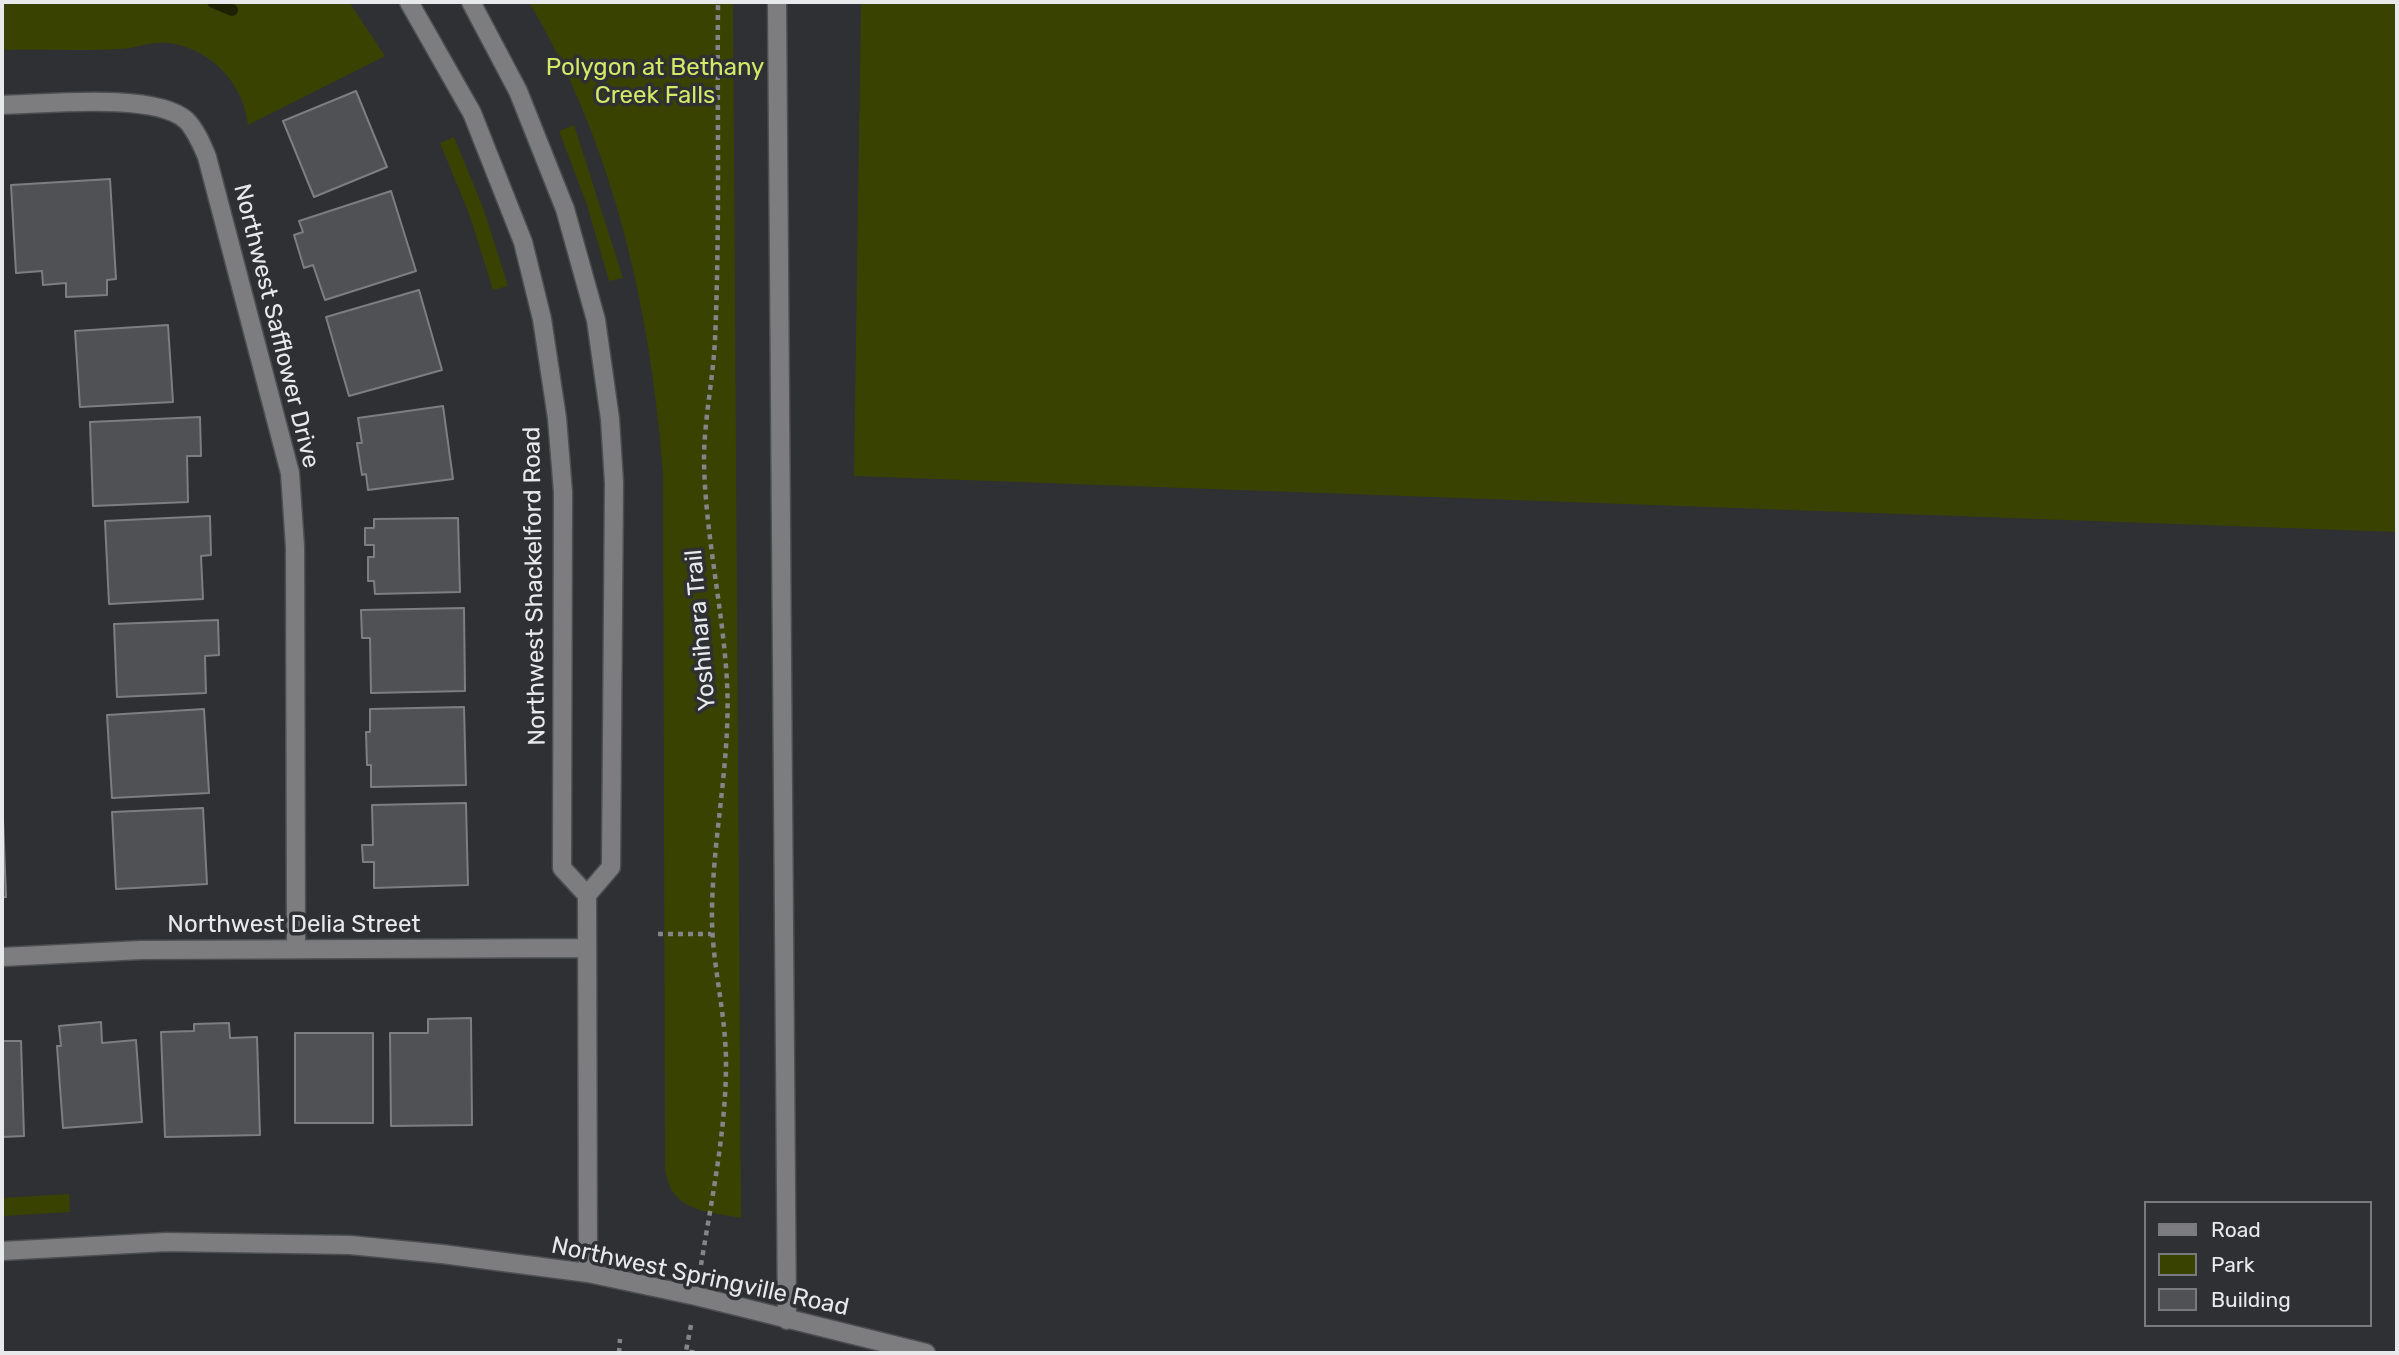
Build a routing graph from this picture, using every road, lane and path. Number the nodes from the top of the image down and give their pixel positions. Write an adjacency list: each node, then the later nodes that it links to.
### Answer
1 (409, 2): 6 (street, Northwest Shackelford Road)
2 (471, 2): 6 (street)
3 (718, 2): 8 (path, Yoshihara Trail)
4 (778, 2): 16 (street)
5 (2, 106): 9 (street, Northwest Safflower Drive)
6 (587, 895): 10 (street)
7 (658, 934): 8 (path)
8 (711, 934): 13 (path, Yoshihara Trail)
9 (296, 948): 10 (street, Northwest Delia Street); 11 (street, Northwest Delia Street)
10 (587, 948): 14 (street)
11 (2, 957)
12 (2, 1251): 14 (street, Northwest Springville Road)
13 (703, 1252)
14 (587, 1273): 16 (street, Northwest Springville Road)
15 (692, 1318): 19 (path)
16 (787, 1320): 20 (street, Northwest Springville Road)
17 (620, 1339): 18 (path)
18 (619, 1353)
19 (697, 1353)
20 (926, 1353)

